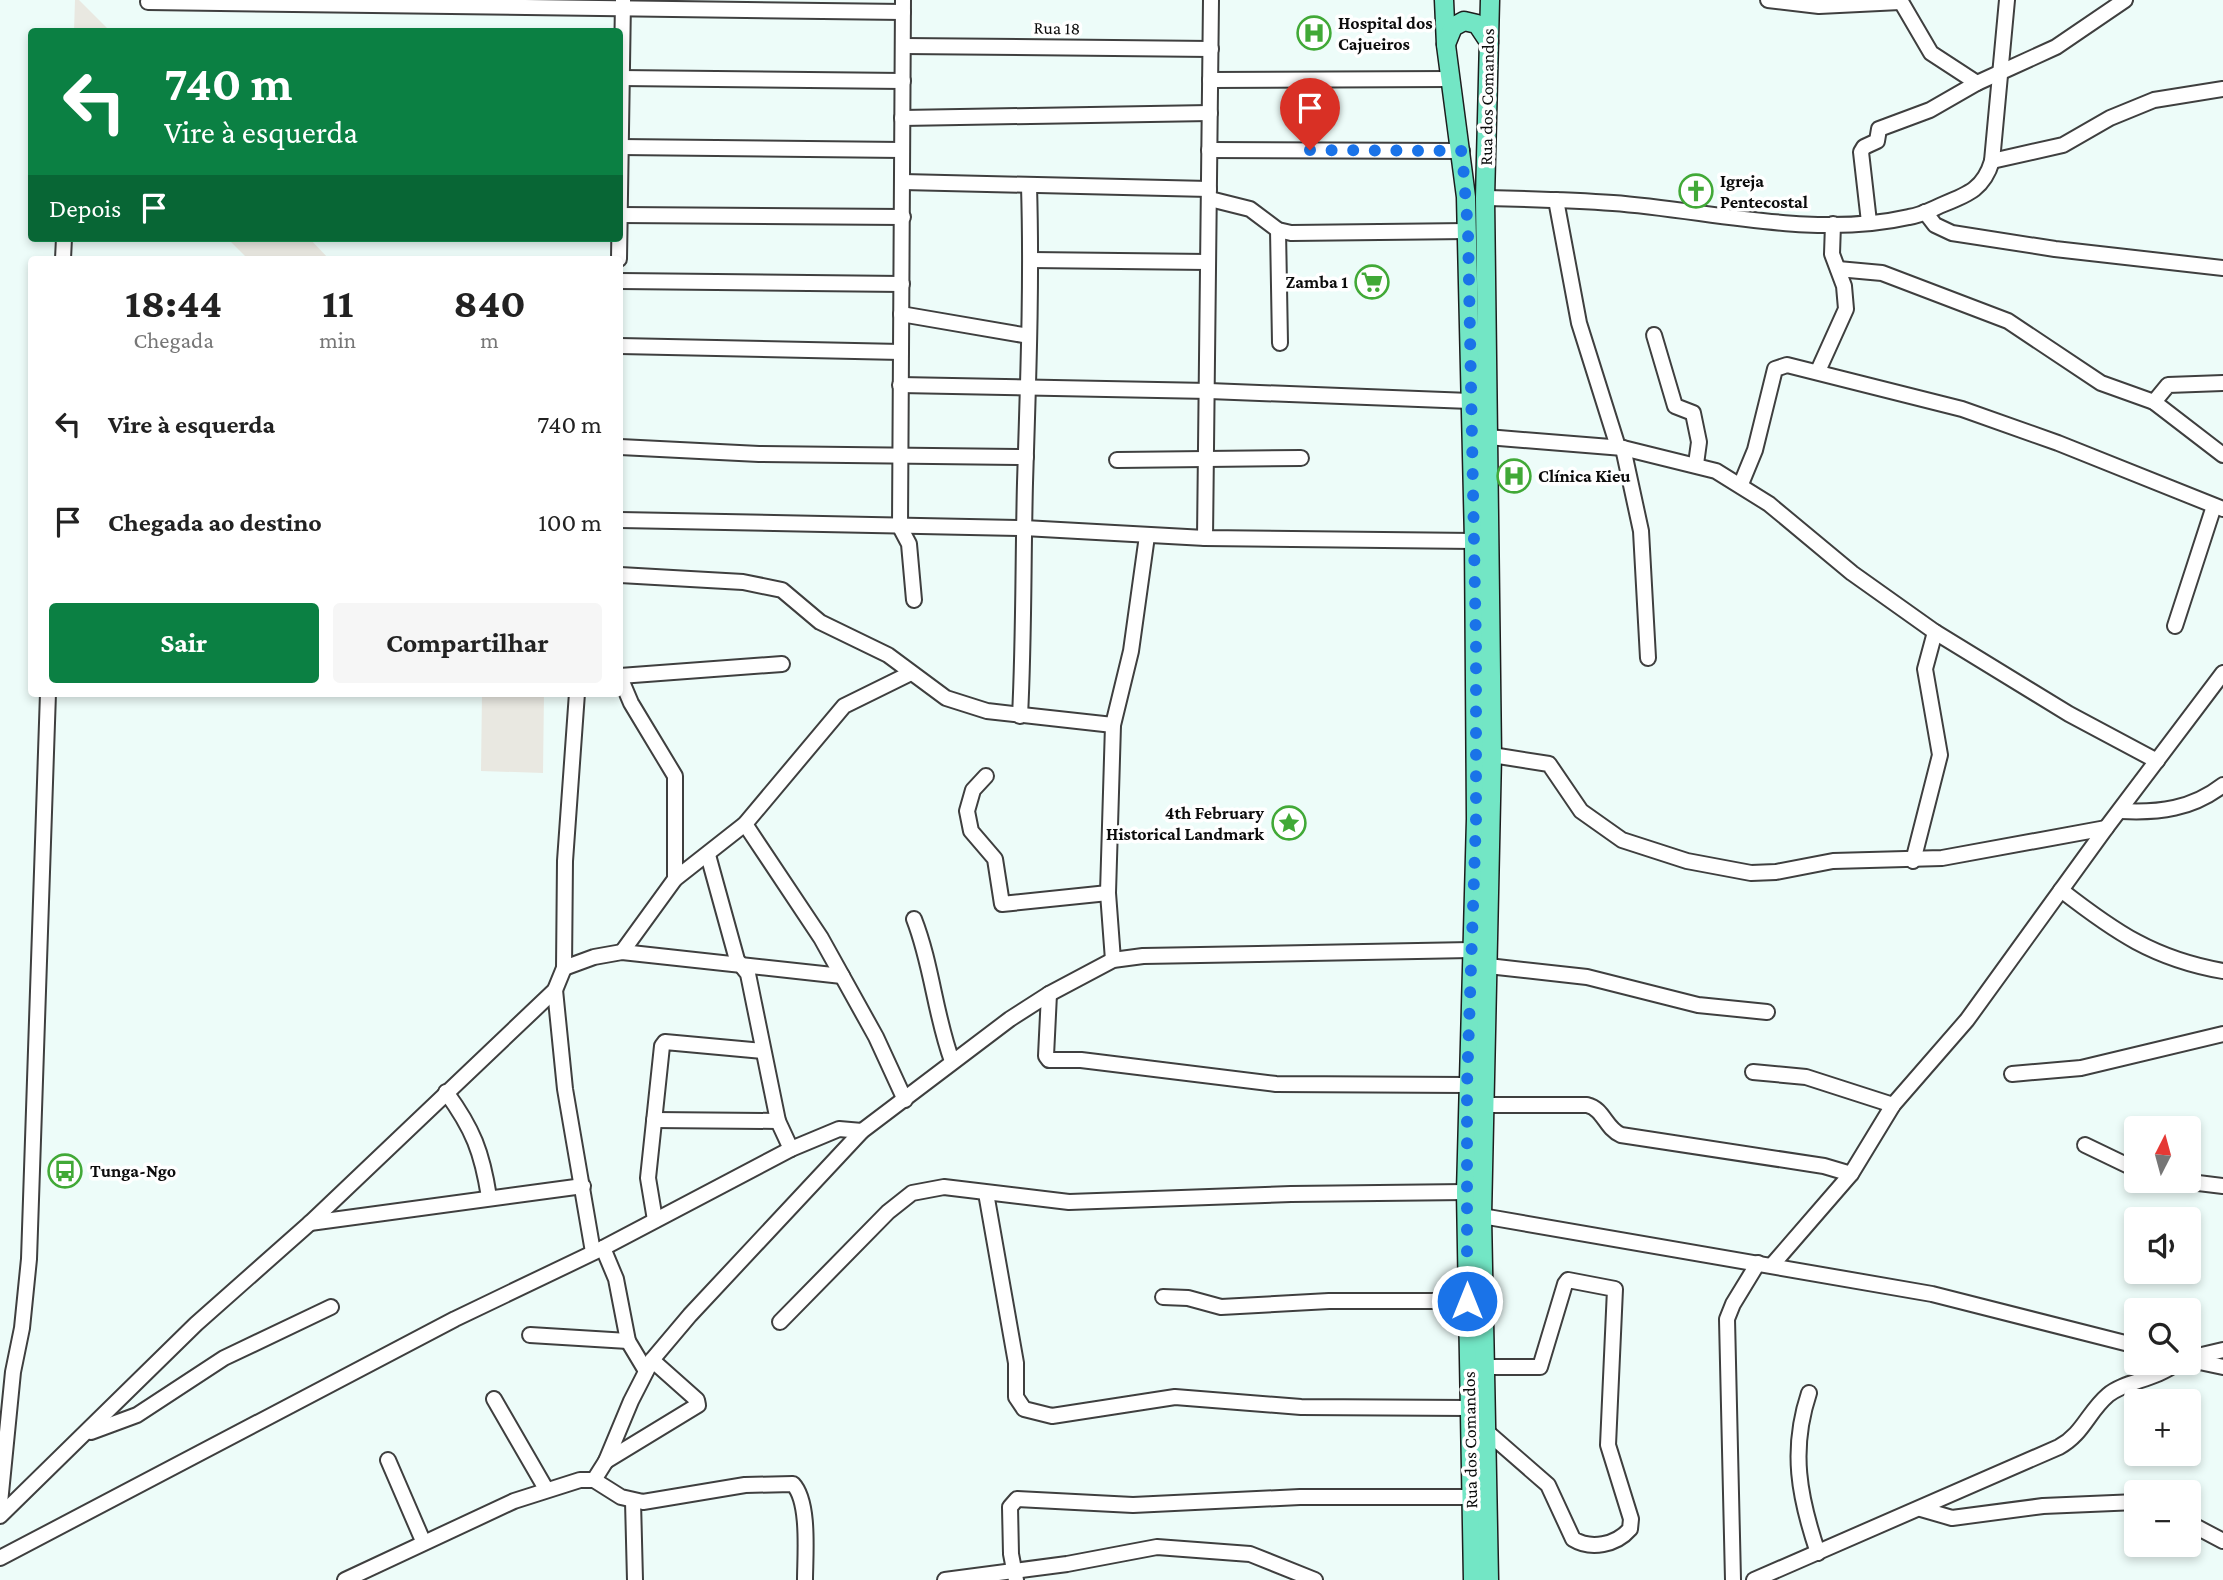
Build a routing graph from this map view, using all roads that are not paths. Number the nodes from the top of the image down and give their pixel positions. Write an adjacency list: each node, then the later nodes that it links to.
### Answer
1 (1211, 0): 15 (street)
2 (1444, 0): 13 (main road, Rua dos Comandos)
3 (1490, 0): 12 (main road, Rua dos Comandos)
4 (1768, 0): 7 (street)
5 (2007, 0): 16 (street)
6 (2125, 0): 16 (street)
7 (1900, 1): 21 (street)
8 (148, 2): 9 (street)
9 (622, 5): 10 (street); 11 (street)
10 (903, 6): 14 (street)
11 (621, 28)
12 (1489, 42): 13 (main road); 33 (main road, Rua dos Comandos)
13 (1446, 45): 18 (main road, Rua dos Comandos)
14 (904, 46): 15 (street, Rua 18); 20 (street)
15 (1210, 49): 19 (street)
16 (2000, 72): 21 (street); 29 (street)
17 (623, 78): 20 (street)
18 (1451, 79): 19 (street); 28 (main road, Rua dos Comandos)
19 (1210, 80): 23 (street)
20 (903, 81): 24 (street)
21 (1977, 83): 38 (street)
22 (2223, 89): 29 (street)
23 (1210, 113): 24 (street); 27 (street)
24 (902, 118): 26 (street)
25 (623, 147): 26 (street)
26 (902, 150): 30 (street)
27 (1209, 150): 28 (street); 32 (street)
28 (1462, 151): 41 (main road, Rua dos Comandos)
29 (1992, 161): 35 (street)
30 (903, 182): 31 (street); 37 (street)
31 (1029, 186): 32 (street); 42 (street)
32 (1209, 194): 40 (street); 43 (street)
33 (1485, 198): 34 (street); 61 (main road, Rua dos Comandos)
34 (1556, 200): 39 (street); 63 (street)
35 (1926, 212): 38 (street); 44 (street)
36 (623, 215): 37 (street)
37 (903, 217): 47 (street)
38 (1869, 222): 39 (street)
39 (1833, 224): 45 (street)
40 (1278, 230): 41 (street); 51 (street)
41 (1468, 231): 59 (main road, Rua dos Comandos)
42 (1031, 260): 43 (street); 50 (street)
43 (1208, 262): 58 (street)
44 (2223, 268)
45 (1838, 270): 54 (street); 60 (street)
46 (623, 281): 47 (street)
47 (902, 284): 48 (street)
48 (901, 314): 50 (street); 53 (street)
49 (1654, 335): 70 (street)
50 (1029, 336): 57 (street)
51 (1280, 343)
52 (623, 346): 53 (street)
53 (901, 352): 56 (street)
54 (1818, 371): 71 (street); 72 (street)
55 (2223, 383): 60 (street)
56 (900, 385): 57 (street); 65 (street)
57 (1029, 387): 58 (street); 66 (street)
58 (1209, 391): 59 (street); 68 (street)
59 (1470, 401): 78 (main road, Rua dos Comandos)
60 (2154, 402): 64 (street)
61 (1487, 437): 63 (street); 93 (main road, Rua dos Comandos)
62 (623, 447): 65 (street)
63 (1620, 448): 70 (street); 83 (street)
64 (2223, 455)
65 (901, 456): 66 (street); 74 (street)
66 (1026, 457): 75 (street)
67 (1301, 458): 68 (street)
68 (1206, 459): 69 (street); 77 (street)
69 (1117, 460)
70 (1696, 464): 71 (street)
71 (1741, 484): 82 (street)
72 (2219, 508): 81 (street)
73 (623, 520): 74 (street)
74 (900, 527): 75 (street); 80 (street)
75 (1024, 528): 76 (street); 91 (street)
76 (1147, 536): 77 (street); 92 (street)
77 (1205, 538): 78 (street)
78 (1474, 541): 106 (main road, Rua dos Comandos)
79 (623, 575): 85 (street)
80 (914, 600)
81 (2175, 626)
82 (1936, 632): 94 (street); 101 (street)
83 (1648, 658)
84 (782, 664): 87 (street)
85 (911, 673): 91 (street); 98 (street)
86 (2223, 673): 94 (street)
87 (623, 677)
88 (623, 684): 102 (street)
89 (48, 697): 170 (street)
90 (577, 697): 111 (street)
91 (1020, 716): 92 (street)
92 (1112, 725): 104 (street)
93 (1492, 755): 101 (street); 109 (main road, Rua dos Comandos)
94 (2157, 761): 97 (street)
95 (986, 776): 104 (street)
96 (2223, 785): 97 (street)
97 (2121, 811): 99 (street)
98 (745, 824): 100 (street); 113 (street)
99 (2106, 828): 101 (street); 103 (street)
100 (708, 855): 102 (street); 110 (street)
101 (1913, 861)
102 (675, 879): 107 (street)
103 (2061, 890): 112 (street); 126 (street)
104 (1108, 893): 108 (street)
105 (914, 919): 119 (street)
106 (1471, 950): 108 (street); 122 (main road, Rua dos Comandos)
107 (622, 952): 110 (street); 111 (street)
108 (1113, 960): 115 (street)
109 (1488, 966): 116 (street); 125 (main road, Rua dos Comandos)
110 (743, 967): 113 (street); 118 (street)
111 (564, 968): 114 (street)
112 (2223, 971)
113 (842, 976): 124 (street)
114 (555, 990): 123 (street); 136 (street)
115 (1049, 994): 119 (street); 122 (street)
116 (1768, 1013)
117 (2223, 1034): 121 (street)
118 (763, 1051): 127 (street); 128 (street)
119 (952, 1061): 124 (street)
120 (1753, 1072): 126 (street)
121 (2012, 1074)
122 (1467, 1085): 138 (main road, Rua dos Comandos)
123 (446, 1091): 139 (street); 142 (street)
124 (905, 1100): 129 (street)
125 (1483, 1105): 133 (street); 140 (main road, Rua dos Comandos)
126 (1893, 1105): 133 (street)
127 (654, 1120): 128 (street); 141 (street)
128 (778, 1121): 131 (street)
129 (862, 1131): 131 (street); 155 (street)
130 (2085, 1145): 132 (street)
131 (791, 1149): 141 (street)
132 (2124, 1164)
133 (1851, 1174): 144 (street)
134 (2202, 1183): 135 (street)
135 (2223, 1185)
136 (583, 1186): 139 (street); 143 (street)
137 (986, 1192): 138 (street); 148 (street); 161 (street)
138 (1466, 1192): 146 (main road, Rua dos Comandos)
139 (489, 1197): 142 (street)
140 (1482, 1216): 144 (street); 156 (main road, Rua dos Comandos)
141 (654, 1220): 143 (street)
142 (310, 1223): 163 (street)
143 (598, 1250): 150 (street); 178 (street)
144 (1765, 1264): 151 (street); 187 (street)
145 (1163, 1297): 146 (street)
146 (1467, 1301): 161 (main road, Rua dos Comandos)
147 (331, 1307): 163 (street)
148 (780, 1322)
149 (530, 1335): 150 (street)
150 (628, 1341): 155 (street)
151 (2124, 1343)
152 (2223, 1350): 153 (street)
153 (2201, 1356)
154 (2201, 1362): 157 (street)
155 (649, 1366): 165 (street); 165 (street)
156 (1485, 1367): 162 (main road, Rua dos Comandos); 162 (street)
157 (2223, 1367)
158 (2159, 1375): 172 (street)
159 (1809, 1393): 177 (street)
160 (494, 1399): 167 (street)
161 (1469, 1408): 168 (main road, Rua dos Comandos)
162 (1486, 1431): 186 (main road, Rua dos Comandos)
163 (86, 1434): 173 (street)
164 (388, 1460): 175 (street)
165 (606, 1461): 166 (street)
166 (594, 1480): 167 (street); 169 (street)
167 (547, 1489): 175 (street)
168 (1472, 1497): 179 (street); 185 (main road, Rua dos Comandos)
169 (633, 1501): 181 (street); 182 (street)
170 (0, 1503)
171 (2124, 1503): 172 (street)
172 (1921, 1509): 177 (street)
173 (0, 1516)
174 (2201, 1529): 176 (street)
175 (423, 1541): 180 (street)
176 (2223, 1541)
177 (1818, 1553): 188 (street)
178 (0, 1558)
179 (1015, 1576): 183 (street); 184 (street)
180 (345, 1580)
181 (635, 1580)
182 (806, 1580)
183 (945, 1580)
184 (1315, 1580)
185 (1473, 1580)
186 (1489, 1580)
187 (1733, 1580)
188 (1754, 1580)

